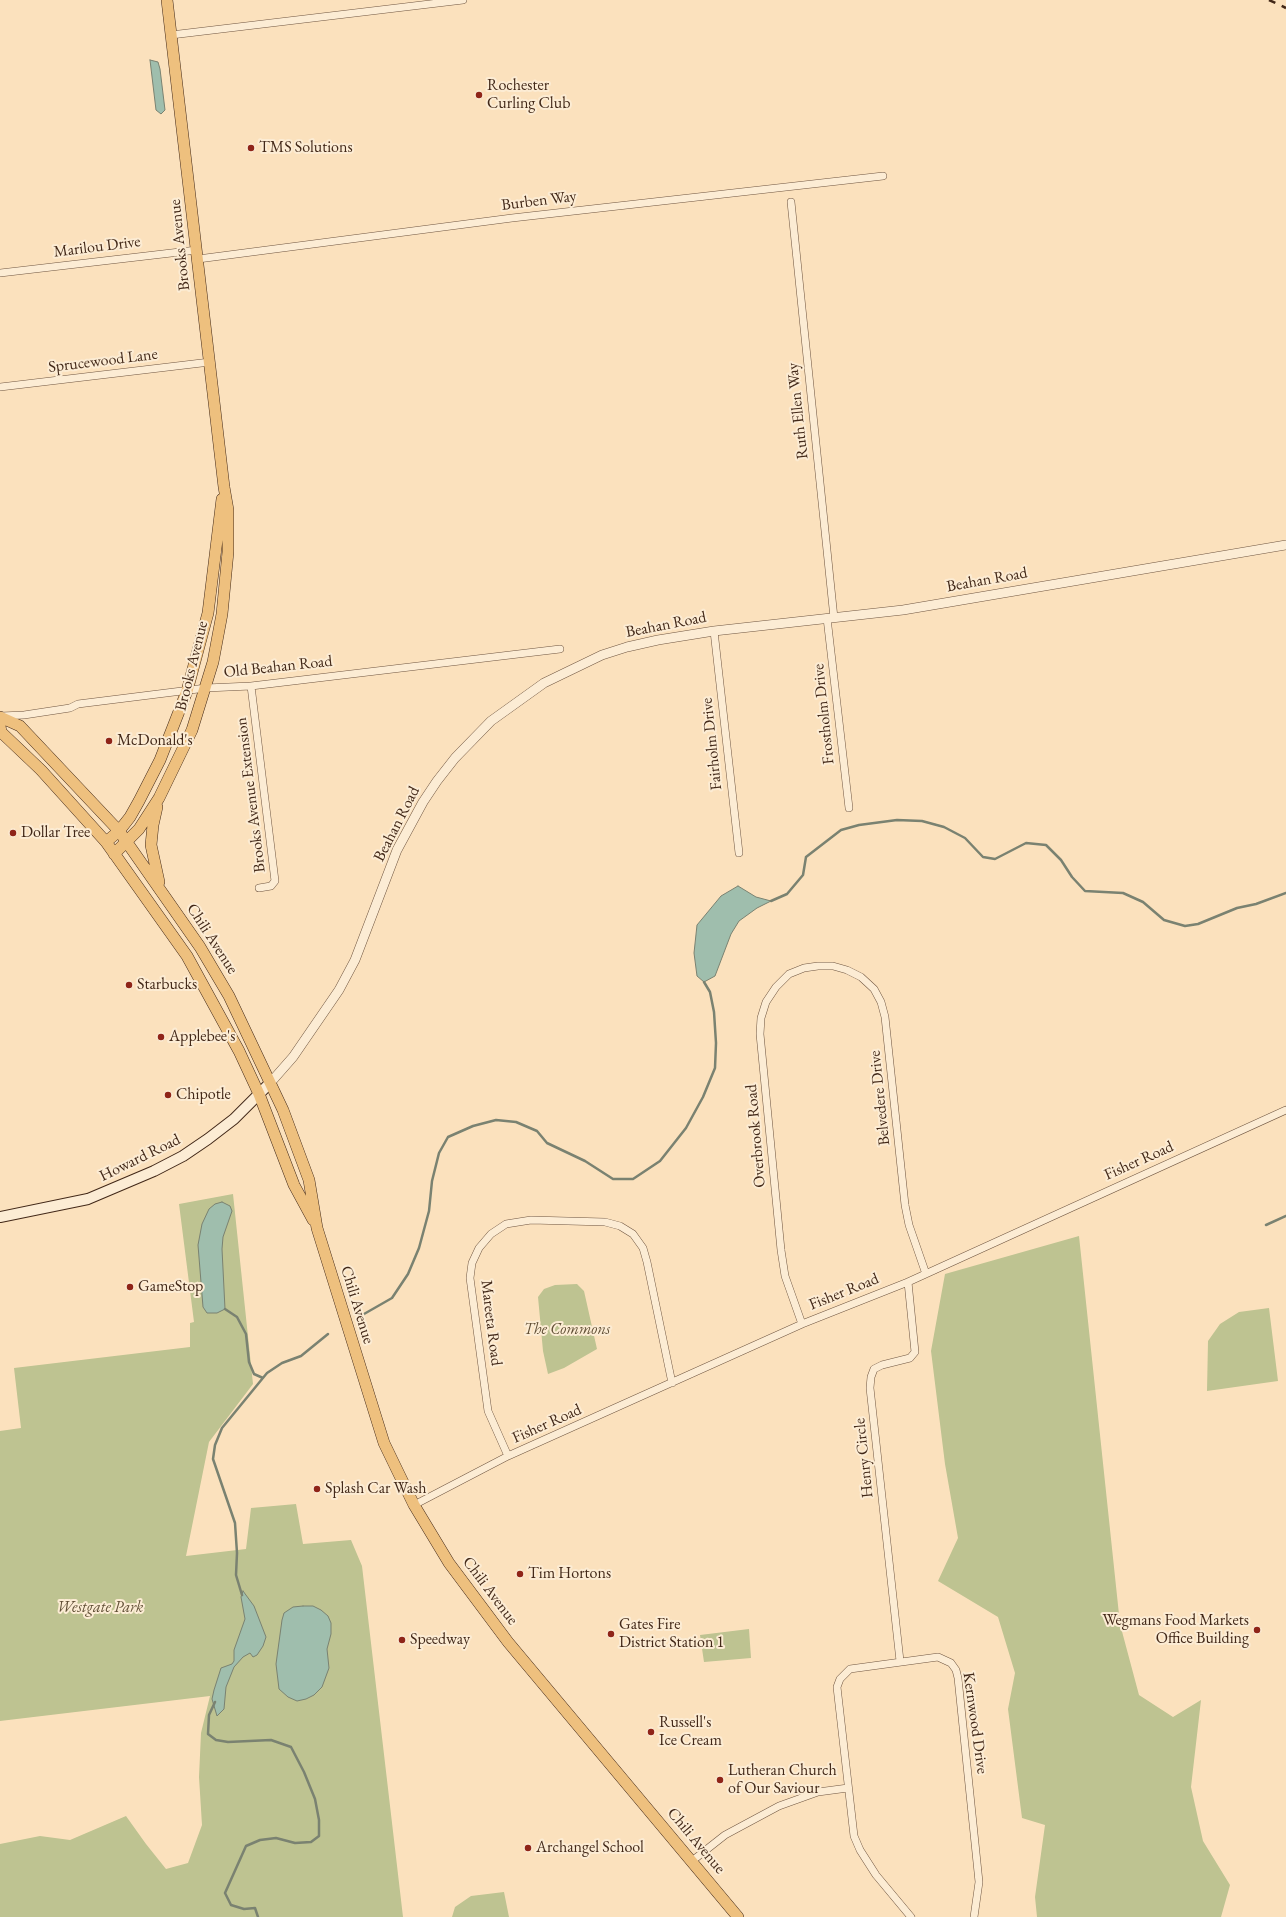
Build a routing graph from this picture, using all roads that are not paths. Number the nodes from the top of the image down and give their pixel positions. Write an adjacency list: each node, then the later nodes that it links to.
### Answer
1 (167, 0): 3 (main road, Brooks Avenue)
2 (463, 0): 3 (street)
3 (171, 35): 6 (main road, Brooks Avenue)
4 (883, 176): 6 (street, Burben Way)
5 (791, 202): 12 (street, Ruth Ellen Way)
6 (197, 254): 7 (street, Marilou Drive); 8 (main road, Brooks Avenue)
7 (0, 273)
8 (210, 362): 9 (street, Sprucewood Lane); 10 (main road, Brooks Avenue)
9 (0, 387)
10 (224, 487): 16 (main road, Brooks Avenue); 17 (main road, Brooks Avenue)
11 (1286, 545): 12 (street, Beahan Road)
12 (830, 618): 13 (street, Beahan Road); 21 (street, Frostholm Drive)
13 (714, 630): 25 (street, Fairholm Drive); 30 (street, Beahan Road)
14 (560, 649): 15 (street, Old Beahan Road)
15 (251, 686): 16 (street, Old Beahan Road); 27 (street, Brooks Avenue Extension)
16 (206, 688): 17 (street, Old Beahan Road); 20 (main road, Brooks Avenue)
17 (187, 691): 18 (street, Old Beahan Road); 22 (main road, Brooks Avenue)
18 (0, 716): 22 (main road, Chili Avenue)
19 (0, 726): 23 (main road, Chili Avenue)
20 (159, 798): 24 (main road, Brooks Avenue); 28 (main road)
21 (848, 808)
22 (119, 831): 23 (main road, Brooks Avenue); 24 (main road, Chili Avenue)
23 (106, 842): 26 (main road, Chili Avenue)
24 (127, 842): 26 (main road, Brooks Avenue); 28 (main road, Chili Avenue)
25 (739, 853)
26 (114, 854): 31 (main road, Chili Avenue)
27 (259, 888)
28 (161, 891): 30 (main road, Chili Avenue)
29 (811, 967): 35 (street, Belvedere Drive); 37 (street, Overbrook Road)
30 (271, 1082): 31 (main road, Howard Road); 34 (main road, Chili Avenue)
31 (259, 1094): 33 (main road, Howard Road); 34 (main road, Chili Avenue)
32 (1286, 1110): 35 (street, Fisher Road)
33 (0, 1217)
34 (316, 1228): 40 (main road, Chili Avenue)
35 (926, 1274): 36 (street, Fisher Road)
36 (908, 1282): 37 (street, Fisher Road); 41 (street, Henry Circle)
37 (802, 1324): 38 (street, Fisher Road)
38 (672, 1383): 39 (street, Fisher Road); 39 (street, Mareeta Road)
39 (508, 1456): 40 (street, Fisher Road)
40 (414, 1505): 43 (main road, Chili Avenue)
41 (900, 1661): 42 (street, Kernwood Drive); 46 (street, Kernwood Drive)
42 (848, 1788): 43 (street); 45 (street, Kernwood Drive)
43 (692, 1861): 44 (main road, Chili Avenue)
44 (738, 1917)
45 (911, 1917)
46 (974, 1917)

